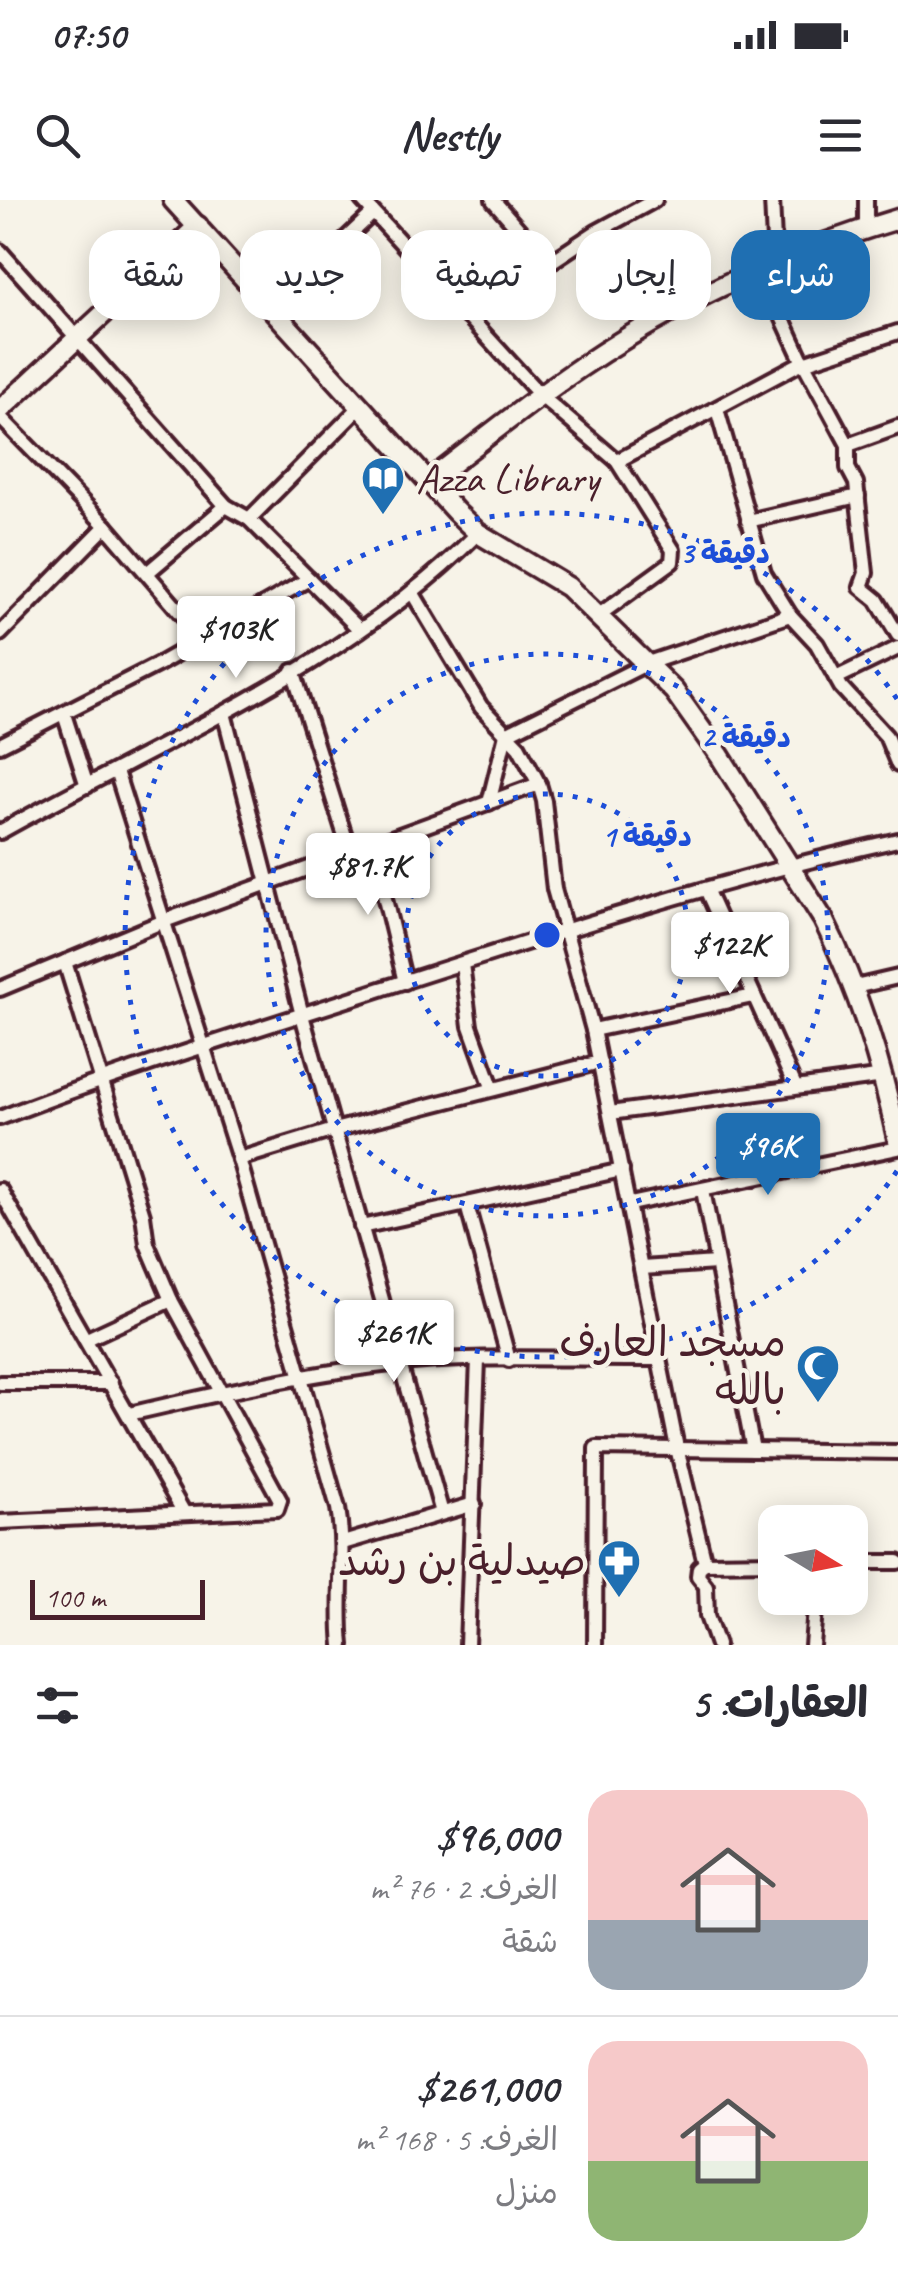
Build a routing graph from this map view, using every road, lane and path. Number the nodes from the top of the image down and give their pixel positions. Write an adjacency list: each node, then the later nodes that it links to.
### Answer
1 (173, 200): 9 (street)
2 (362, 200): 7 (street)
3 (493, 200): 12 (street)
4 (655, 200): 17 (street)
5 (772, 200): 13 (street)
6 (866, 200): 10 (street)
7 (374, 213): 11 (street); 15 (street)
8 (898, 219): 10 (street)
9 (198, 226): 18 (street); 24 (street)
10 (866, 228): 14 (street)
11 (356, 230)
12 (519, 230)
13 (770, 230)
14 (861, 230)
15 (401, 243)
16 (3, 259): 24 (street)
17 (556, 259)
18 (240, 272)
19 (731, 283): 26 (street)
20 (284, 320): 27 (street)
21 (471, 320): 26 (street)
22 (789, 320): 25 (street)
23 (898, 332): 25 (street)
24 (78, 338): 29 (street); 35 (street)
25 (806, 362): 28 (street); 31 (street)
26 (541, 396): 32 (street); 33 (street)
27 (362, 405): 33 (street); 36 (street)
28 (717, 409): 32 (street); 37 (street)
29 (0, 413): 38 (street)
30 (898, 427): 31 (street)
31 (848, 445): 34 (street)
32 (617, 461): 43 (street)
33 (429, 481): 39 (street)
34 (858, 496): 37 (street); 47 (street)
35 (226, 506): 36 (street); 40 (street)
36 (250, 519): 41 (street)
37 (748, 522): 44 (street)
38 (106, 526): 40 (street); 46 (street)
39 (478, 534): 42 (street); 43 (street)
40 (146, 573): 48 (street)
41 (309, 579): 45 (street); 48 (street)
42 (412, 592): 45 (street); 55 (street)
43 (599, 614): 50 (street)
44 (790, 615): 50 (street); 52 (street)
45 (360, 630): 51 (street)
46 (0, 634)
47 (898, 635)
48 (202, 639): 53 (street)
49 (898, 648): 52 (street)
50 (648, 663): 55 (street); 66 (street)
51 (294, 671): 54 (street); 65 (street)
52 (836, 678): 57 (street)
53 (64, 714): 56 (street); 60 (street)
54 (224, 714): 58 (street); 67 (street)
55 (506, 734): 59 (street); 61 (street)
56 (0, 745)
57 (897, 760)
58 (116, 771): 60 (street); 69 (street)
59 (539, 784): 61 (street); 70 (street)
60 (87, 786): 62 (street)
61 (489, 803): 64 (street)
62 (0, 832)
63 (898, 840): 66 (street)
64 (372, 845): 65 (street); 74 (street)
65 (350, 852): 67 (street)
66 (788, 864): 68 (street); 75 (street)
67 (268, 885): 69 (street); 78 (street)
68 (706, 889): 70 (street); 77 (street)
69 (164, 922): 71 (street); 80 (street)
70 (564, 928): 72 (street); 79 (street)
71 (65, 962): 76 (street); 83 (street)
72 (462, 964): 74 (street); 85 (street)
73 (898, 976): 75 (street)
74 (405, 982): 78 (street)
75 (855, 986): 82 (street)
76 (0, 989)
77 (753, 996): 79 (street); 84 (street)
78 (302, 1015): 80 (street); 88 (street)
79 (593, 1030): 81 (street)
80 (206, 1048): 83 (street); 90 (street)
81 (600, 1062): 85 (street); 86 (street)
82 (884, 1076): 84 (street); 89 (street)
83 (99, 1079): 87 (street); 99 (street)
84 (794, 1086): 86 (street)
85 (492, 1088): 88 (street)
86 (610, 1114): 91 (street)
87 (0, 1118)
88 (334, 1130): 90 (street); 96 (street)
89 (898, 1145): 93 (street)
90 (240, 1159): 105 (street)
91 (622, 1170): 94 (street); 95 (street)
92 (0, 1190): 100 (street)
93 (703, 1190): 94 (street); 97 (street)
94 (630, 1204): 98 (street)
95 (467, 1205): 96 (street); 102 (street)
96 (361, 1227): 104 (street)
97 (716, 1263): 98 (street); 111 (street)
98 (642, 1268): 103 (street)
99 (171, 1300): 100 (street); 108 (street)
100 (87, 1340): 107 (street)
101 (478, 1360): 102 (street); 104 (street); 113 (street)
102 (509, 1360): 103 (street)
103 (659, 1360): 110 (street)
104 (399, 1363): 105 (street); 114 (street)
105 (302, 1378): 108 (street); 117 (street)
106 (0, 1382): 107 (street)
107 (111, 1383): 109 (street)
108 (221, 1393): 109 (street); 115 (street)
109 (128, 1414): 115 (street)
110 (678, 1448): 111 (street); 121 (street); 125 (street)
111 (752, 1450): 112 (street)
112 (898, 1452)
113 (474, 1504): 114 (street); 124 (street)
114 (442, 1513): 117 (street)
115 (184, 1514): 116 (street)
116 (0, 1522)
117 (343, 1542): 123 (street)
118 (758, 1562): 121 (street)
119 (868, 1562): 120 (street)
120 (898, 1562)
121 (704, 1563): 126 (street)
122 (815, 1615): 127 (street)
123 (342, 1645)
124 (467, 1645)
125 (594, 1645)
126 (716, 1645)
127 (812, 1645)

